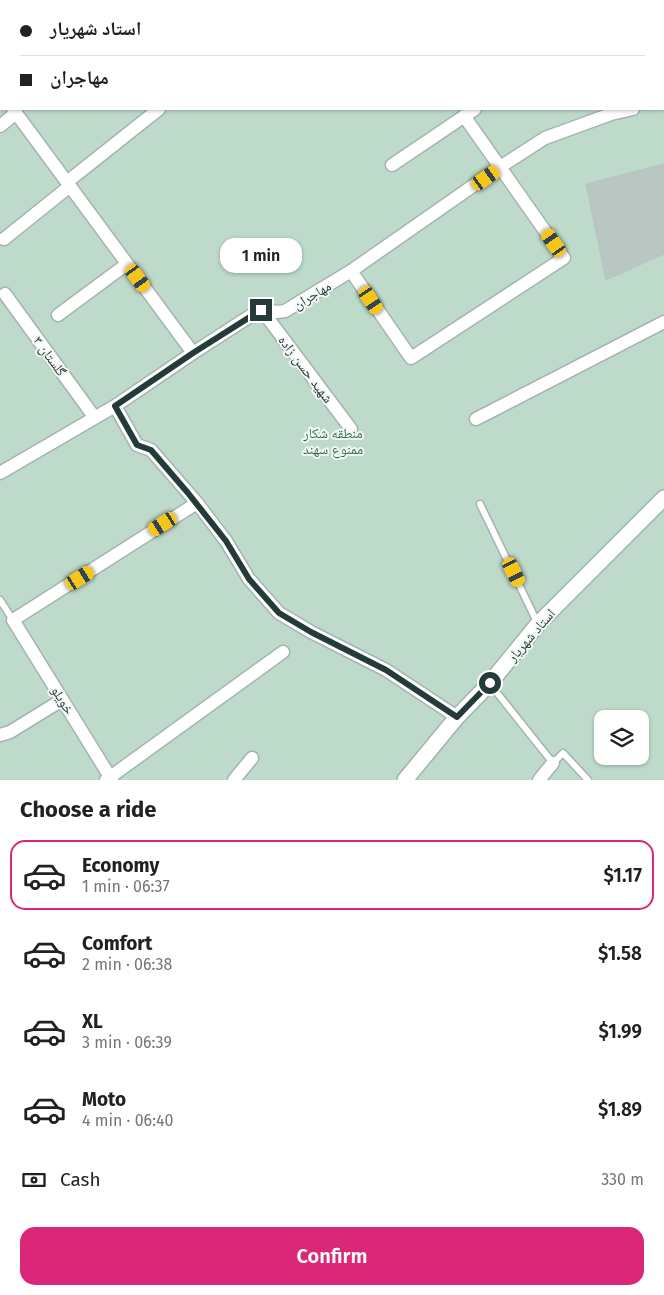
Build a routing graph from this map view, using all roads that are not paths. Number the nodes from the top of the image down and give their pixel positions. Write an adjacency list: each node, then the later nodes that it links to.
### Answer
1 (158, 110): 9 (street)
2 (473, 110): 5 (street)
3 (629, 110): 8 (street, مهاجران)
4 (15, 111): 6 (street); 9 (street)
5 (464, 116): 7 (street); 8 (street)
6 (0, 126)
7 (392, 165)
8 (500, 167): 12 (street, مهاجران); 12 (street)
9 (69, 184): 10 (street); 11 (street)
10 (4, 239)
11 (127, 264): 15 (street); 17 (street)
12 (351, 271): 14 (street, مهاجران)
13 (5, 294): 19 (street, گلستان ۳)
14 (261, 310): 17 (street); 21 (street, شهید حسن زاده)
15 (58, 315)
16 (664, 322): 20 (street)
17 (193, 353): 18 (street)
18 (115, 406): 19 (street); 24 (street)
19 (95, 418): 22 (street)
20 (476, 419)
21 (351, 429)
22 (0, 473)
23 (664, 498): 28 (main road, استاد شهریار)
24 (196, 503): 27 (street); 32 (street)
25 (480, 504): 28 (lane)
26 (0, 600): 27 (lane)
27 (13, 620): 31 (street, خویلو)
28 (538, 624): 30 (main road, استاد شهریار)
29 (283, 652): 36 (street)
30 (490, 683): 32 (main road, استاد شهریار); 35 (lane)
31 (62, 700): 33 (street); 36 (street, خویلو)
32 (457, 717): 38 (main road, استاد شهریار)
33 (0, 735)
34 (252, 758): 37 (street)
35 (553, 763): 39 (street); 40 (lane)
36 (109, 779)
37 (234, 780)
38 (405, 780)
39 (538, 780)
40 (588, 780)

